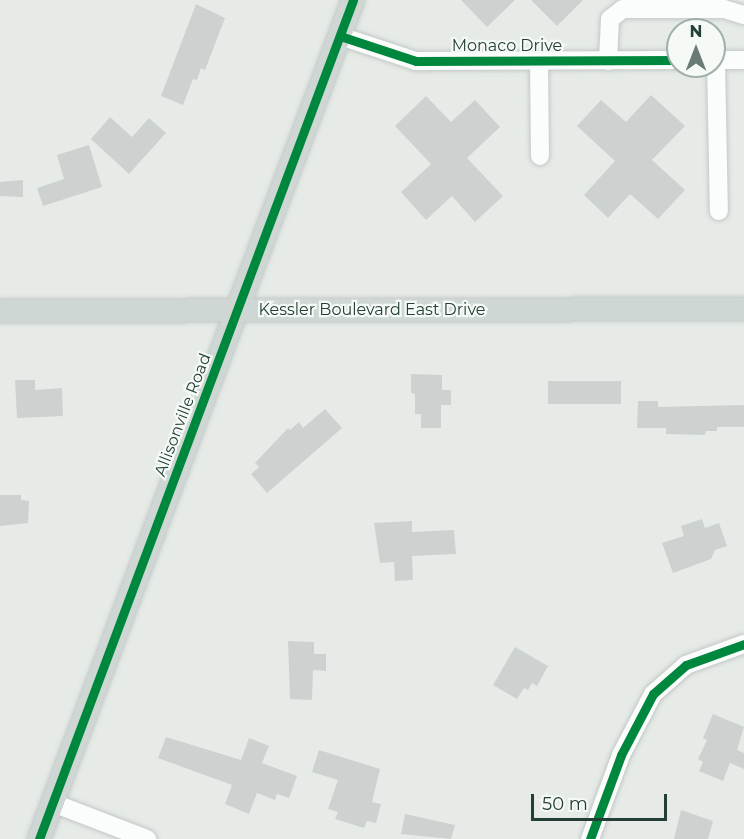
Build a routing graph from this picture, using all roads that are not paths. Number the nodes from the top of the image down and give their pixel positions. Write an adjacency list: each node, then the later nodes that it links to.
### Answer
1 (353, 0): 3 (main road, Allisonville Road)
2 (744, 15): 9 (street)
3 (340, 36): 8 (street, Monaco Drive); 14 (main road, Allisonville Road)
4 (744, 53): 7 (street)
5 (666, 60): 9 (street, Monaco Drive)
6 (726, 60): 7 (street)
7 (744, 60)
8 (539, 61): 9 (street, Monaco Drive); 11 (street)
9 (608, 61)
10 (715, 78): 12 (street)
11 (540, 156)
12 (719, 211)
13 (744, 309): 14 (main road, Kessler Boulevard East Drive)
14 (238, 310): 15 (main road, Kessler Boulevard East Drive); 17 (main road, Allisonville Road)
15 (0, 311)
16 (744, 644): 20 (street)
17 (53, 803): 18 (main road, Allisonville Road); 19 (street)
18 (39, 839)
19 (147, 839)
20 (590, 839)

